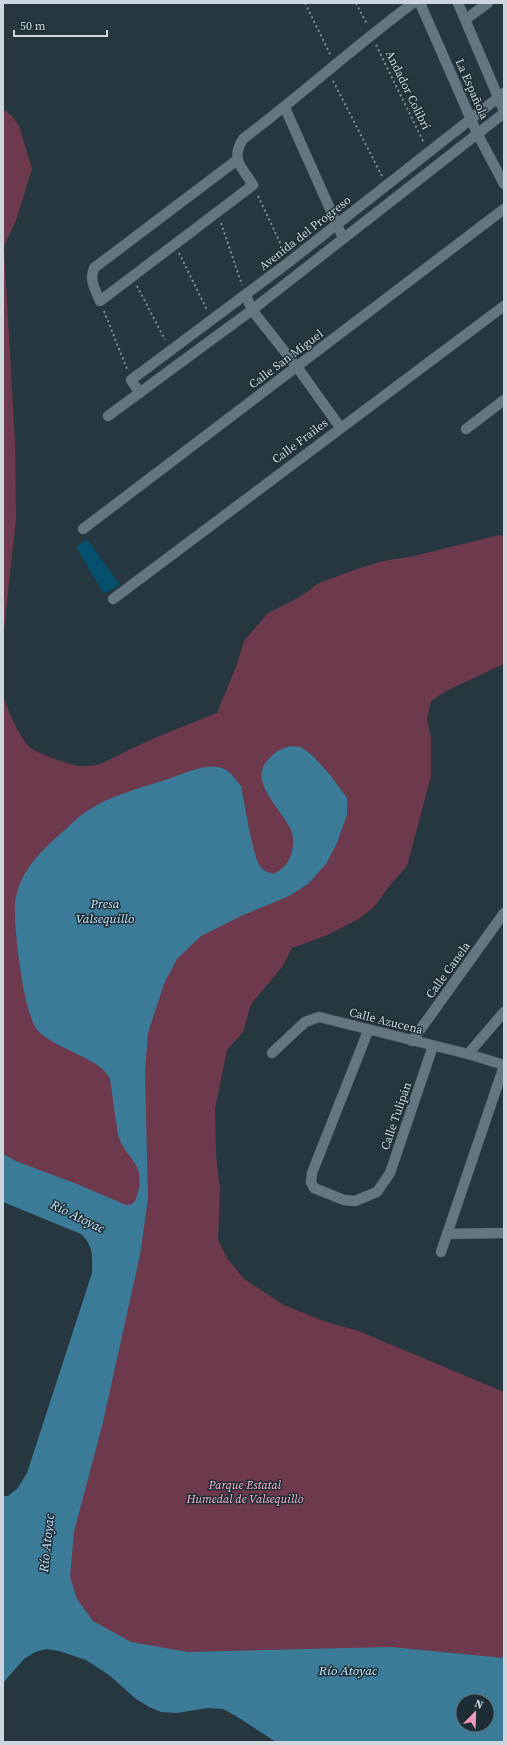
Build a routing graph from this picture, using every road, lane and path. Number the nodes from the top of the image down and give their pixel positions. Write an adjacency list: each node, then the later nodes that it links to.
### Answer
1 (305, 3): 9 (path)
2 (356, 3): 8 (path, Andador Colibrí)
3 (413, 3): 8 (street)
4 (420, 3): 13 (street, La Española)
5 (458, 3): 7 (street)
6 (488, 3): 7 (street)
7 (466, 19): 10 (street)
8 (371, 34): 9 (street); 15 (path, Andador Colibrí)
9 (332, 69): 11 (street); 19 (path)
10 (501, 95): 12 (street); 13 (street, Avenida del Progreso)
11 (285, 108): 16 (street); 22 (street)
12 (504, 112): 14 (street)
13 (471, 119): 14 (street, La Española); 15 (street, Avenida del Progreso)
14 (478, 134): 17 (street, La Española); 23 (street)
15 (429, 154): 19 (street, Avenida del Progreso)
16 (237, 160): 18 (street); 28 (street)
17 (504, 184)
18 (253, 186): 21 (street); 25 (path)
19 (387, 186): 22 (street, Avenida del Progreso)
20 (504, 210): 33 (street, Calle San Miguel)
21 (217, 212): 24 (street); 27 (path)
22 (337, 224): 23 (street); 25 (street, Avenida del Progreso)
23 (343, 238): 30 (street)
24 (175, 245): 26 (street); 31 (path)
25 (290, 262): 27 (street, Avenida del Progreso)
26 (132, 277): 28 (street); 32 (path)
27 (246, 295): 30 (street); 31 (street, Avenida del Progreso)
28 (100, 301): 34 (path)
29 (504, 306): 38 (street, Calle Frailes)
30 (252, 310): 33 (street); 35 (street)
31 (211, 319): 32 (street, Avenida del Progreso)
32 (170, 350): 34 (street, Avenida del Progreso)
33 (297, 367): 38 (street); 40 (street, Calle San Miguel)
34 (131, 380): 35 (street)
35 (140, 393): 37 (street)
36 (504, 400): 39 (street)
37 (108, 416)
38 (340, 427): 41 (street, Calle Frailes)
39 (466, 429)
40 (83, 529)
41 (113, 599)
42 (504, 913): 45 (street, Calle Canela)
43 (504, 1012): 48 (street)
44 (368, 1030): 45 (street, Calle Azucena); 46 (street, Calle Tulipán); 47 (street, Calle Azucena)
45 (412, 1041): 46 (street, Calle Azucena)
46 (433, 1046): 48 (street, Calle Azucena)
47 (272, 1053)
48 (468, 1054): 49 (street, Calle Azucena)
49 (504, 1065): 51 (street)
50 (504, 1233): 51 (street)
51 (447, 1234): 52 (street)
52 (441, 1252)

